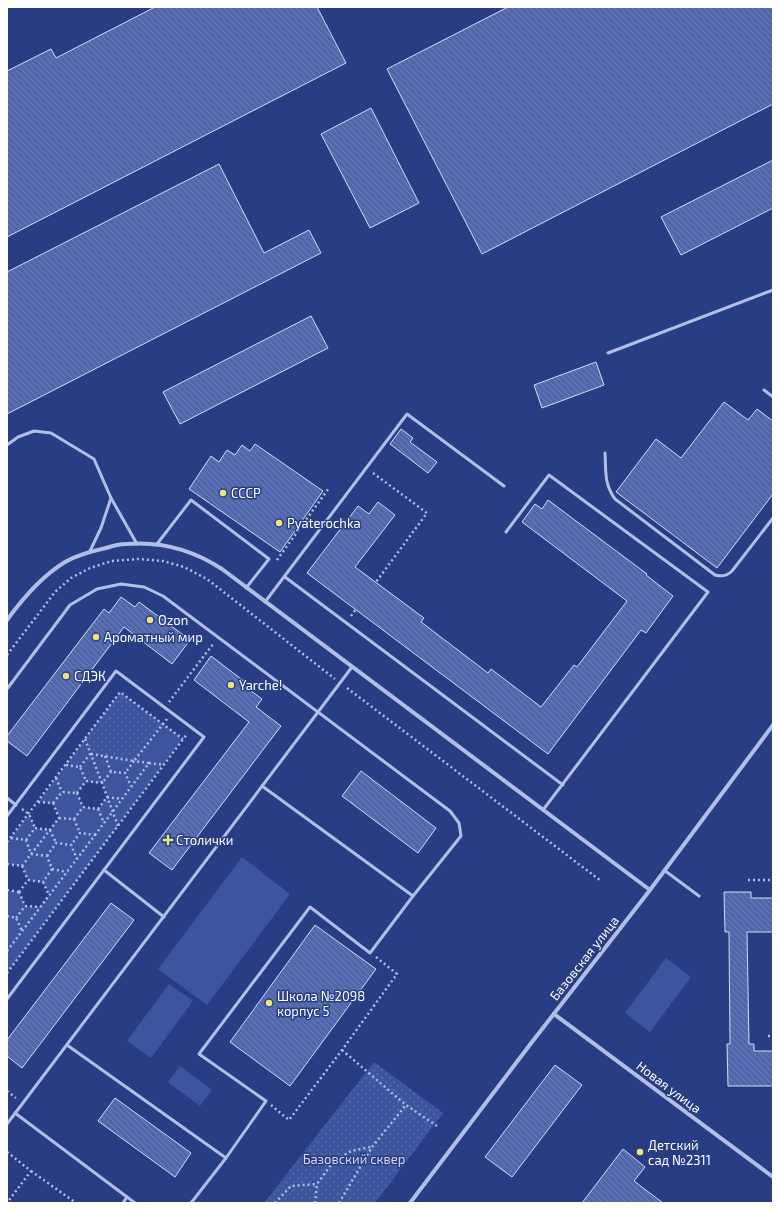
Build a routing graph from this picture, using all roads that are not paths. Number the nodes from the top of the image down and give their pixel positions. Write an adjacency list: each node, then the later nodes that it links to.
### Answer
1 (773, 290): 2 (lane)
2 (608, 353)
3 (764, 390): 4 (lane)
4 (773, 397)
5 (7, 445): 8 (lane)
6 (605, 453): 9 (lane)
7 (504, 486): 14 (lane)
8 (111, 498): 11 (lane); 13 (lane)
9 (773, 518)
10 (506, 532): 22 (lane)
11 (137, 544): 12 (street); 13 (street)
12 (157, 544): 15 (street); 15 (lane)
13 (90, 551): 17 (street)
14 (285, 577): 16 (lane); 22 (lane)
15 (246, 588): 16 (street)
16 (265, 603): 18 (street)
17 (7, 620)
18 (352, 667): 20 (lane); 26 (street)
19 (7, 689): 20 (lane)
20 (318, 712): 23 (lane); 31 (lane)
21 (773, 725): 29 (street, Базовская улица)
22 (563, 784): 26 (lane)
23 (262, 786): 31 (lane); 33 (lane)
24 (7, 798): 25 (lane)
25 (16, 805): 27 (lane); 28 (lane)
26 (543, 810): 30 (street)
27 (7, 816)
28 (104, 870): 33 (lane); 34 (lane)
29 (664, 870): 30 (street, Базовская улица); 32 (lane)
30 (650, 890): 35 (street, Базовская улица)
31 (413, 896): 39 (lane)
32 (698, 896)
33 (164, 917): 36 (lane)
34 (7, 999)
35 (554, 1014): 40 (street, Новая улица); 45 (street, Базовская улица)
36 (67, 1045): 37 (lane); 39 (lane)
37 (15, 1113): 38 (lane); 41 (lane)
38 (7, 1124)
39 (226, 1158): 44 (lane)
40 (773, 1177)
41 (127, 1197): 42 (lane); 43 (lane)
42 (123, 1203)
43 (135, 1203)
44 (191, 1203)
45 (410, 1203)

